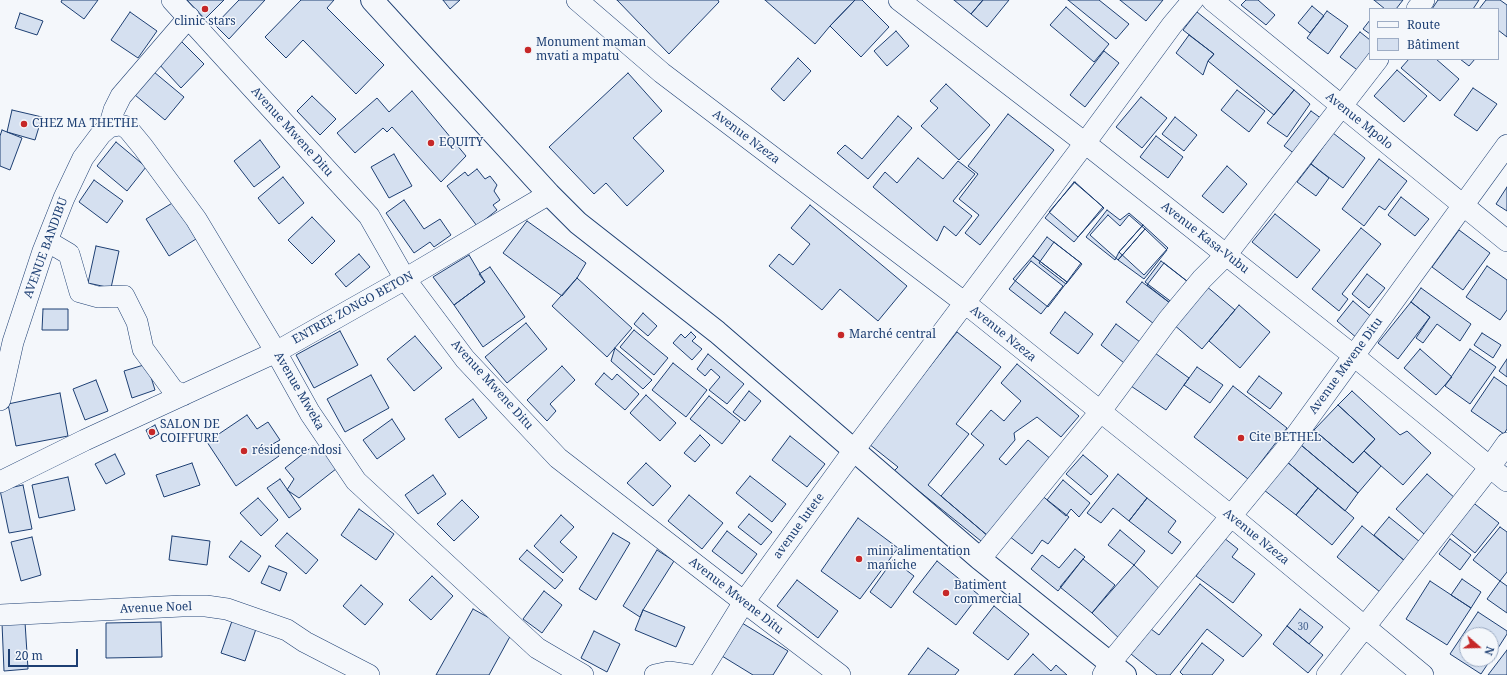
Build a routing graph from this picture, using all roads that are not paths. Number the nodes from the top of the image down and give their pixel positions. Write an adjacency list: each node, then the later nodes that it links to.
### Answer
1 (172, 0): 9 (street, Avenue Mwene Ditu)
2 (372, 0): 15 (highway)
3 (577, 0): 21 (street, Avenue Nzeza)
4 (899, 0): 13 (street, Avenue Kasa-Vubu)
5 (1193, 0): 13 (street, avenue lutete)
6 (1212, 0): 11 (street, Avenue Mpolo)
7 (1424, 0): 8 (street)
8 (1418, 8)
9 (189, 17): 12 (street); 20 (street, Avenue Mwene Ditu)
10 (1377, 60): 11 (street)
11 (1341, 106): 16 (street, Avenue Mpolo); 19 (street)
12 (109, 127): 17 (street, AVENUE BANDIBU); 22 (street, Avenue Mweka)
13 (1086, 143): 19 (street, Avenue Kasa-Vubu); 21 (street, avenue lutete)
14 (1507, 145): 16 (street, Avenue Mwene Ditu)
15 (549, 194): 20 (street, ENTREE ZONGO BETON); 28 (highway)
16 (1463, 206): 18 (street, Avenue Mpolo); 23 (street, Avenue Mwene Ditu)
17 (47, 240): 24 (street); 25 (street, AVENUE BANDIBU)
18 (1507, 241)
19 (1226, 255): 23 (street, Avenue Kasa-Vubu); 26 (street)
20 (405, 279): 22 (street, ENTREE ZONGO BETON); 34 (street, Avenue Mwene Ditu)
21 (964, 303): 26 (street, Avenue Nzeza); 28 (street, avenue lutete)
22 (276, 352): 24 (street, ENTREE ZONGO BETON); 39 (street, Avenue Mweka)
23 (1354, 356): 29 (street, Avenue Kasa-Vubu); 32 (street, Avenue Mwene Ditu)
24 (183, 395): 30 (street, ENTREE ZONGO BETON)
25 (0, 400)
26 (1100, 412): 32 (street, Avenue Nzeza); 33 (street)
27 (1507, 444): 29 (street)
28 (854, 450): 33 (highway); 34 (street, avenue lutete)
29 (1490, 467): 31 (street, Avenue Kasa-Vubu); 36 (street)
30 (1, 477)
31 (1507, 481)
32 (1231, 516): 36 (street, Avenue Nzeza); 37 (street, Avenue Mwene Ditu)
33 (980, 559): 37 (highway)
34 (744, 602): 42 (street, avenue lutete); 43 (street, Avenue Mwene Ditu)
35 (0, 615): 38 (street, Avenue Noel)
36 (1365, 627): 44 (street); 45 (street, Avenue Nzeza)
37 (1113, 671)
38 (369, 675)
39 (583, 675)
40 (655, 675): 41 (street)
41 (689, 675)
42 (699, 675)
43 (840, 675)
44 (1327, 675)
45 (1423, 675)

